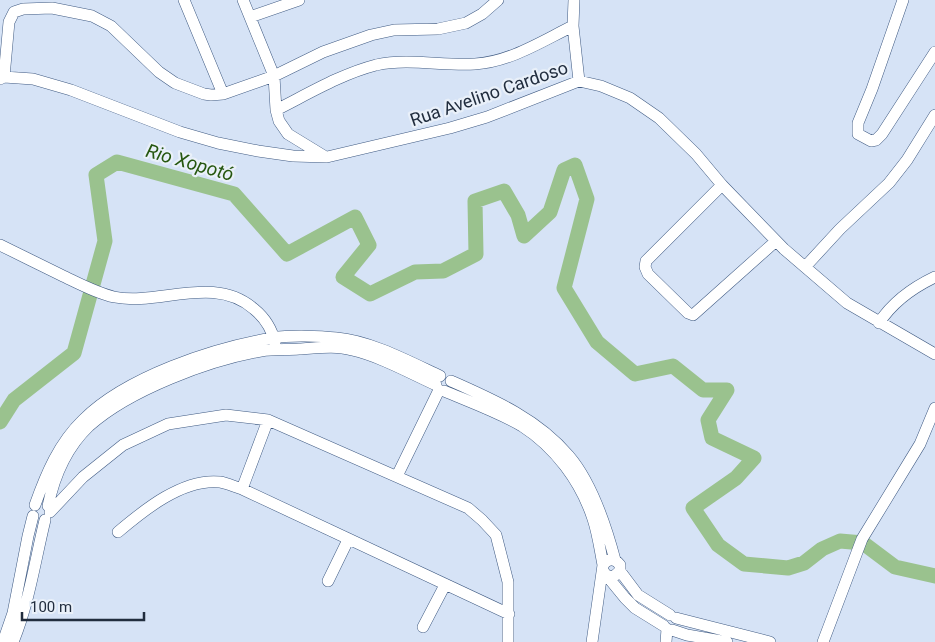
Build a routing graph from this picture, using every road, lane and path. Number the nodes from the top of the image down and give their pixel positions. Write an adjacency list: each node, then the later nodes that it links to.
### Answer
1 (184, 0): 13 (street)
2 (244, 0): 7 (street)
3 (299, 0): 7 (street)
4 (498, 0): 10 (street)
5 (574, 0): 8 (street)
6 (903, 0): 9 (street)
7 (250, 17): 10 (street)
8 (573, 26): 12 (street); 14 (street)
9 (935, 52)
10 (274, 76): 13 (street); 14 (street)
11 (2, 78): 13 (street); 16 (street, Rua Avelino Cardoso)
12 (578, 81): 16 (street, Rua Avelino Cardoso); 17 (street, Rua Avelino Cardoso)
13 (223, 94)
14 (276, 110): 16 (street)
15 (935, 115): 20 (street)
16 (327, 157)
17 (722, 185): 18 (street, Rua Avelino Cardoso); 18 (street)
18 (776, 241): 20 (street, Rua Avelino Cardoso)
19 (0, 245): 23 (street)
20 (806, 267): 22 (street, Rua Avelino Cardoso)
21 (935, 277): 22 (street)
22 (880, 323): 24 (street, Rua Avelino Cardoso)
23 (266, 343): 25 (street); 25 (street); 30 (street); 31 (street)
24 (935, 354)
25 (442, 385): 28 (street); 34 (street); 35 (street)
26 (935, 408): 50 (street)
27 (268, 420): 28 (street); 29 (street); 31 (street)
28 (398, 476): 39 (street)
29 (242, 489): 32 (street); 33 (street)
30 (34, 511): 31 (street); 31 (street); 43 (street)
31 (48, 513): 44 (street)
32 (118, 532)
33 (348, 540): 37 (street); 38 (street)
34 (615, 560): 35 (street); 36 (street)
35 (604, 570): 36 (street); 42 (street); 46 (street)
36 (620, 571): 40 (street)
37 (328, 581)
38 (445, 585): 39 (street); 41 (street)
39 (509, 614): 45 (street)
40 (673, 617): 42 (street); 49 (street)
41 (423, 627)
42 (668, 628): 47 (street); 48 (street)
43 (3, 642)
44 (13, 642)
45 (508, 642)
46 (592, 642)
47 (666, 642)
48 (727, 642)
49 (770, 642)
50 (823, 642)

